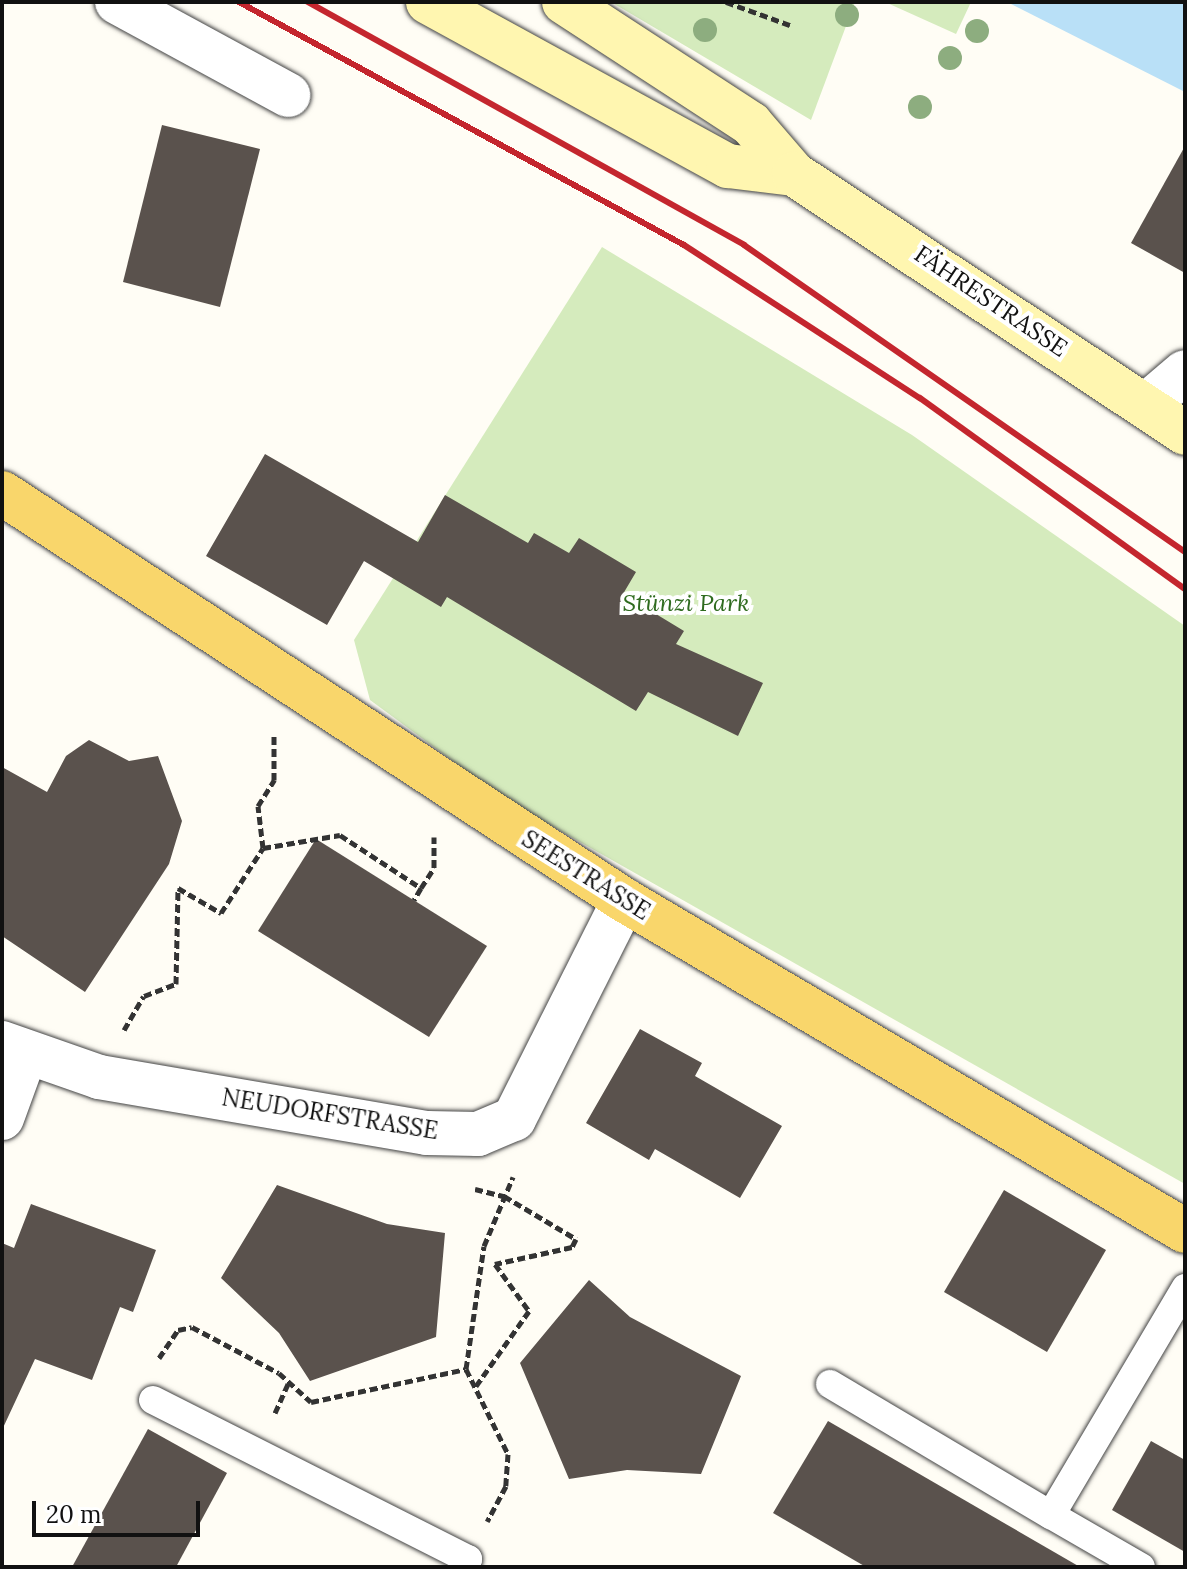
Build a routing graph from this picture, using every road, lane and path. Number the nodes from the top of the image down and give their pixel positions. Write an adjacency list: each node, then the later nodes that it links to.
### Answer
1 (117, 2): 6 (street)
2 (428, 2): 7 (street, FÄHRESTRASSE)
3 (564, 2): 7 (street, FÄHRESTRASSE)
4 (726, 2): 5 (path)
5 (790, 25)
6 (288, 95)
7 (794, 174): 9 (street, FÄHRESTRASSE)
8 (1185, 372): 9 (street)
9 (1145, 406): 10 (street, FÄHRESTRASSE)
10 (1185, 433)
11 (2, 493): 17 (main road, SEESTRASSE)
12 (275, 728): 14 (path)
13 (434, 829): 15 (path)
14 (263, 848): 15 (path); 18 (path)
15 (421, 888): 16 (path)
16 (414, 900)
17 (624, 900): 19 (street, NEUDORFSTRASSE); 24 (main road, SEESTRASSE)
18 (130, 1019)
19 (14, 1048): 20 (street)
20 (2, 1118)
21 (501, 1164): 23 (path)
22 (462, 1185): 23 (path)
23 (504, 1196): 25 (path); 26 (path)
24 (1185, 1231)
25 (482, 1263): 26 (path); 28 (path)
26 (495, 1264): 32 (path)
27 (1185, 1288): 36 (lane)
28 (466, 1369): 30 (path); 32 (path)
29 (159, 1371): 30 (path)
30 (289, 1381): 34 (path)
31 (830, 1384): 36 (lane)
32 (475, 1387): 35 (path)
33 (153, 1400): 37 (lane)
34 (281, 1402)
35 (493, 1510)
36 (1051, 1515): 38 (lane)
37 (464, 1567)
38 (1141, 1567)

